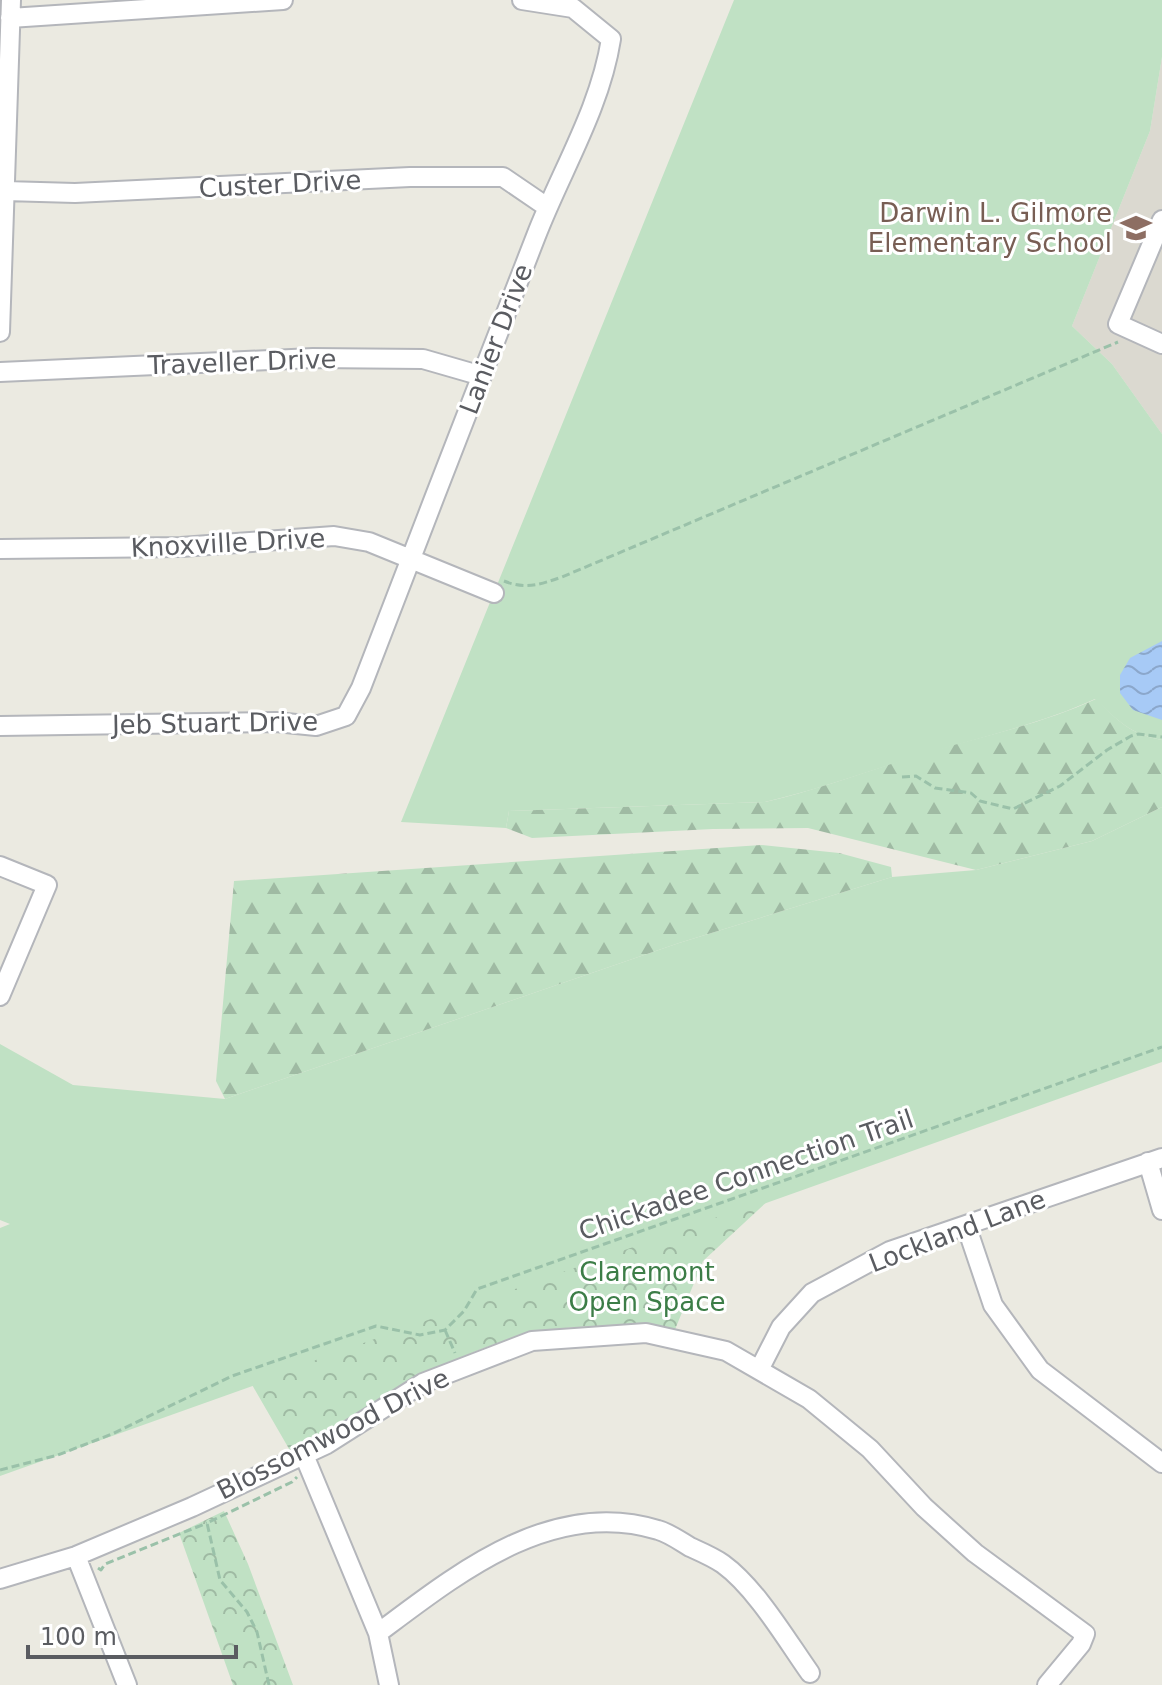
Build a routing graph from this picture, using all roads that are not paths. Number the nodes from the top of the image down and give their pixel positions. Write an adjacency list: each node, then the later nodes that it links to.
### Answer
1 (283, 0): 3 (street)
2 (522, 0): 5 (street, Lanier Drive)
3 (10, 9): 4 (street)
4 (5, 191): 5 (street, Custer Drive); 7 (street)
5 (547, 207): 10 (street, Lanier Drive)
6 (1162, 220): 8 (street)
7 (0, 332)
8 (1162, 344)
9 (0, 372): 10 (street, Traveller Drive)
10 (482, 376): 12 (street, Lanier Drive)
11 (0, 549): 12 (street, Knoxville Drive)
12 (411, 559): 13 (street, Knoxville Drive); 14 (street, Lanier Drive)
13 (498, 586)
14 (379, 640): 15 (street, Jeb Stuart Drive)
15 (0, 726)
16 (0, 866): 17 (street)
17 (0, 996)
18 (1155, 1160): 19 (street, Lockland Lane); 20 (street, Lockland Lane)
19 (1162, 1210)
20 (966, 1225): 21 (street, Lockland Lane); 23 (street)
21 (759, 1370): 22 (street, Blossomwood Drive); 30 (street, Blossomwood Drive)
22 (307, 1463): 24 (street, Blossomwood Drive); 26 (street)
23 (1162, 1463)
24 (78, 1563): 25 (street, Blossomwood Drive); 28 (street)
25 (0, 1579)
26 (378, 1633): 27 (street); 29 (street)
27 (810, 1673)
28 (127, 1685)
29 (389, 1685)
30 (1047, 1685)

